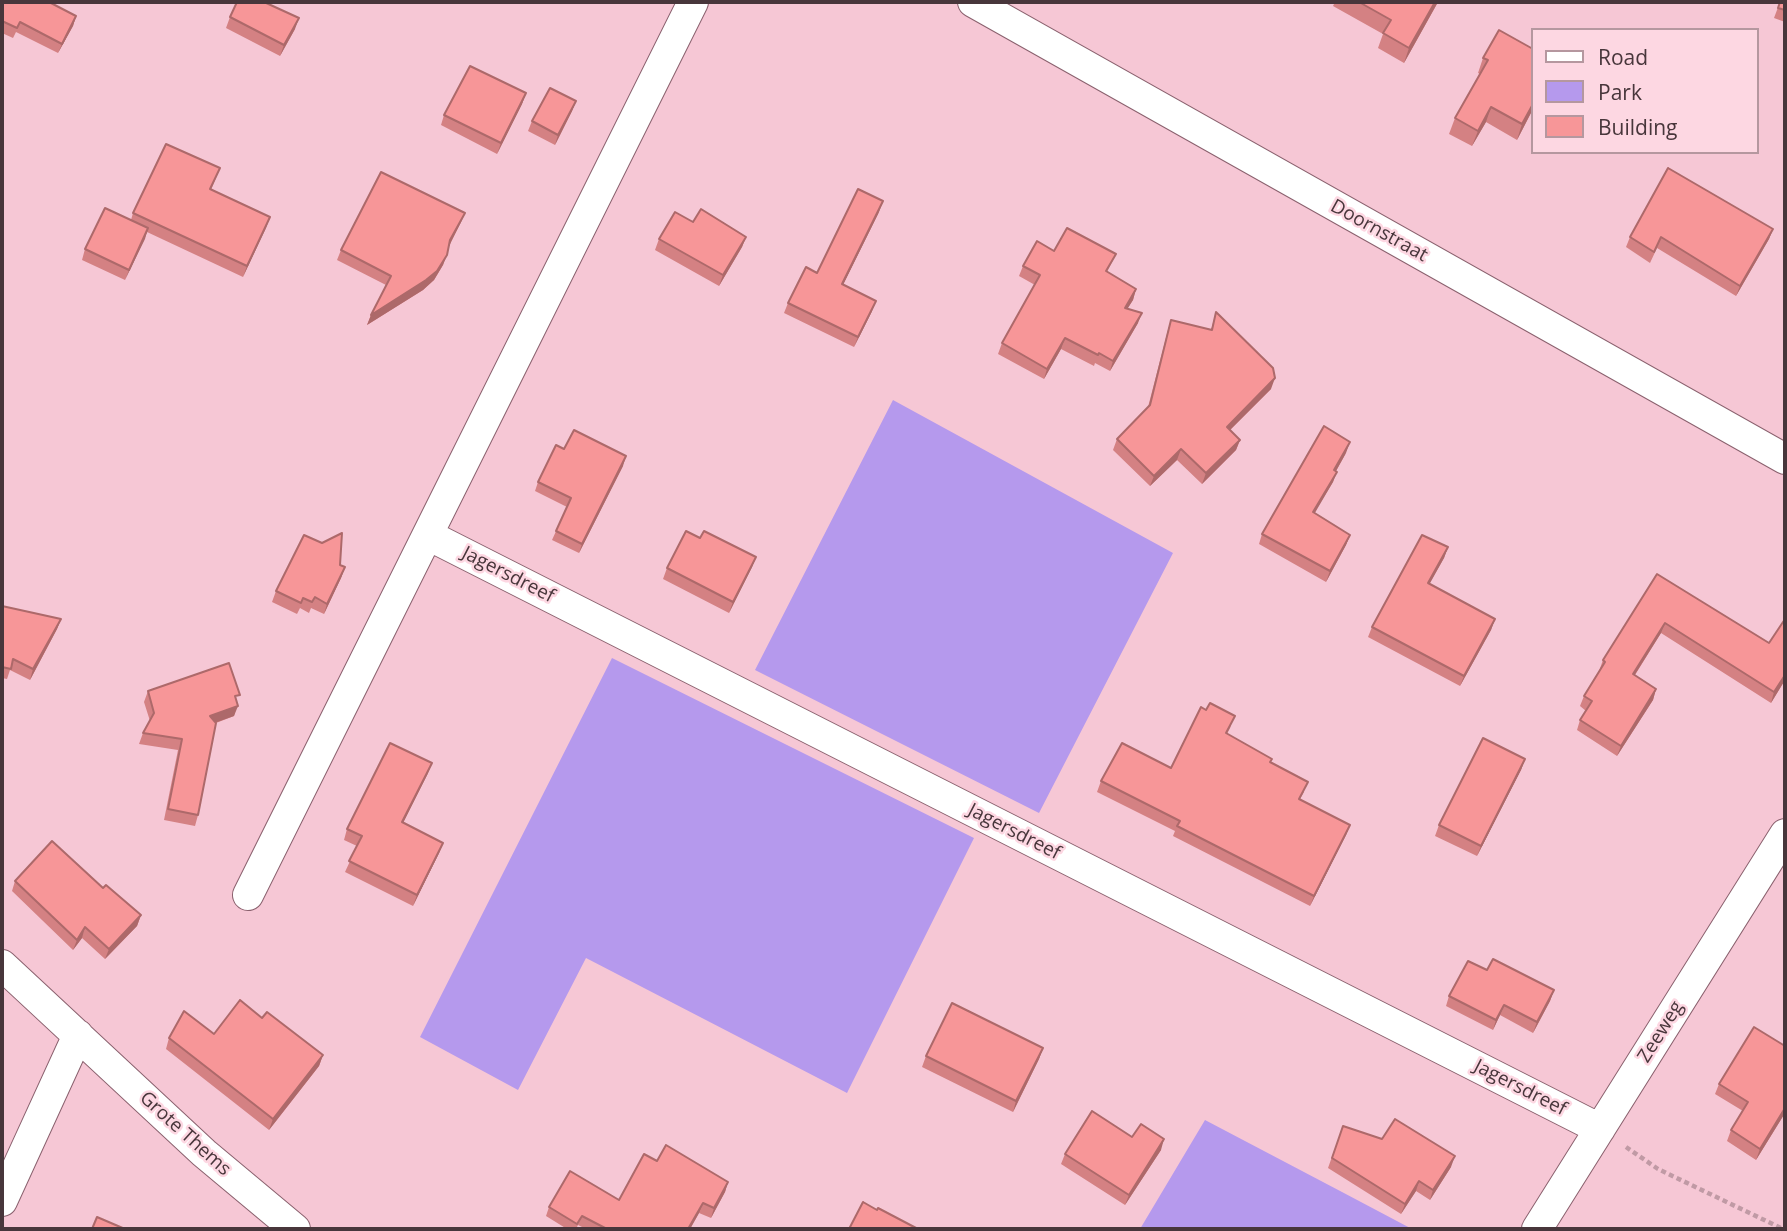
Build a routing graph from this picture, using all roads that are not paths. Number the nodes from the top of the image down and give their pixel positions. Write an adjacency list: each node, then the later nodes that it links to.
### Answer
1 (693, 2): 4 (street)
2 (973, 2): 3 (street, Doornstraat)
3 (1785, 459)
4 (428, 535): 6 (street); 9 (street, Jagersdreef)
5 (1785, 834): 9 (street, Zeeweg)
6 (248, 895)
7 (2, 965): 8 (street, Grote Thems)
8 (78, 1035): 10 (street); 11 (street, Grote Thems)
9 (1600, 1129): 12 (street, Zeeweg)
10 (2, 1201)
11 (295, 1229)
12 (1537, 1229)

